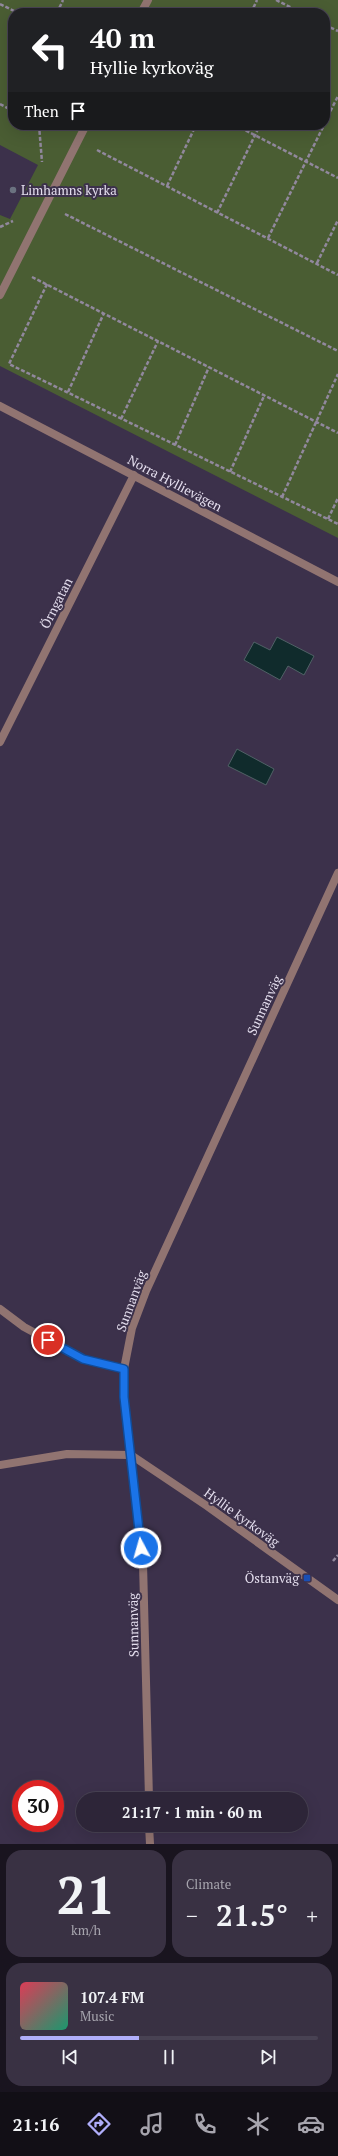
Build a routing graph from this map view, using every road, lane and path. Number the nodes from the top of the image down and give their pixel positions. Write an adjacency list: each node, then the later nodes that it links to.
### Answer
1 (2, 0): 3 (path)
2 (276, 0): 4 (path)
3 (0, 4)
4 (292, 8)
5 (338, 96): 6 (path)
6 (330, 112)
7 (83, 130): 13 (street)
8 (194, 130): 16 (path)
9 (245, 130): 12 (path)
10 (258, 130): 12 (path)
11 (322, 130): 14 (path)
12 (255, 135): 14 (path); 18 (path)
13 (78, 140): 16 (path); 17 (street)
14 (306, 161): 15 (path); 20 (path)
15 (338, 178)
16 (167, 186): 18 (path)
17 (46, 205): 22 (street); 28 (path)
18 (217, 212): 20 (path)
19 (338, 220): 21 (path)
20 (268, 238): 21 (path)
21 (317, 263): 23 (path)
22 (14, 267): 24 (path); 25 (street)
23 (338, 274)
24 (47, 284): 26 (path); 31 (path)
25 (0, 295)
26 (104, 313): 27 (path); 31 (path)
27 (158, 341): 29 (path); 34 (path)
28 (338, 351)
29 (209, 367): 32 (path); 37 (path)
30 (338, 374): 35 (path)
31 (68, 392): 34 (path)
32 (264, 396): 35 (path); 38 (path)
33 (0, 406): 39 (street, Norra Hyllievägen)
34 (122, 419): 37 (path)
35 (316, 422): 36 (path); 40 (path)
36 (338, 433)
37 (175, 445): 38 (path)
38 (230, 472): 40 (path)
39 (134, 475): 44 (street, Norra Hyllievägen); 45 (street, Örngatan)
40 (282, 497): 42 (path)
41 (338, 498): 42 (path)
42 (328, 519): 43 (path)
43 (338, 524)
44 (338, 582)
45 (0, 742)
46 (338, 873): 48 (street, Sunnanväg)
47 (0, 1309): 48 (street)
48 (124, 1369): 49 (street, Sunnanväg)
49 (131, 1455): 50 (street); 53 (street, Hyllie kyrkoväg); 54 (street, Sunnanväg)
50 (0, 1465)
51 (338, 1555): 52 (path)
52 (333, 1561)
53 (338, 1600)
54 (149, 1792)
55 (149, 1832): 56 (street)
56 (150, 1844)

